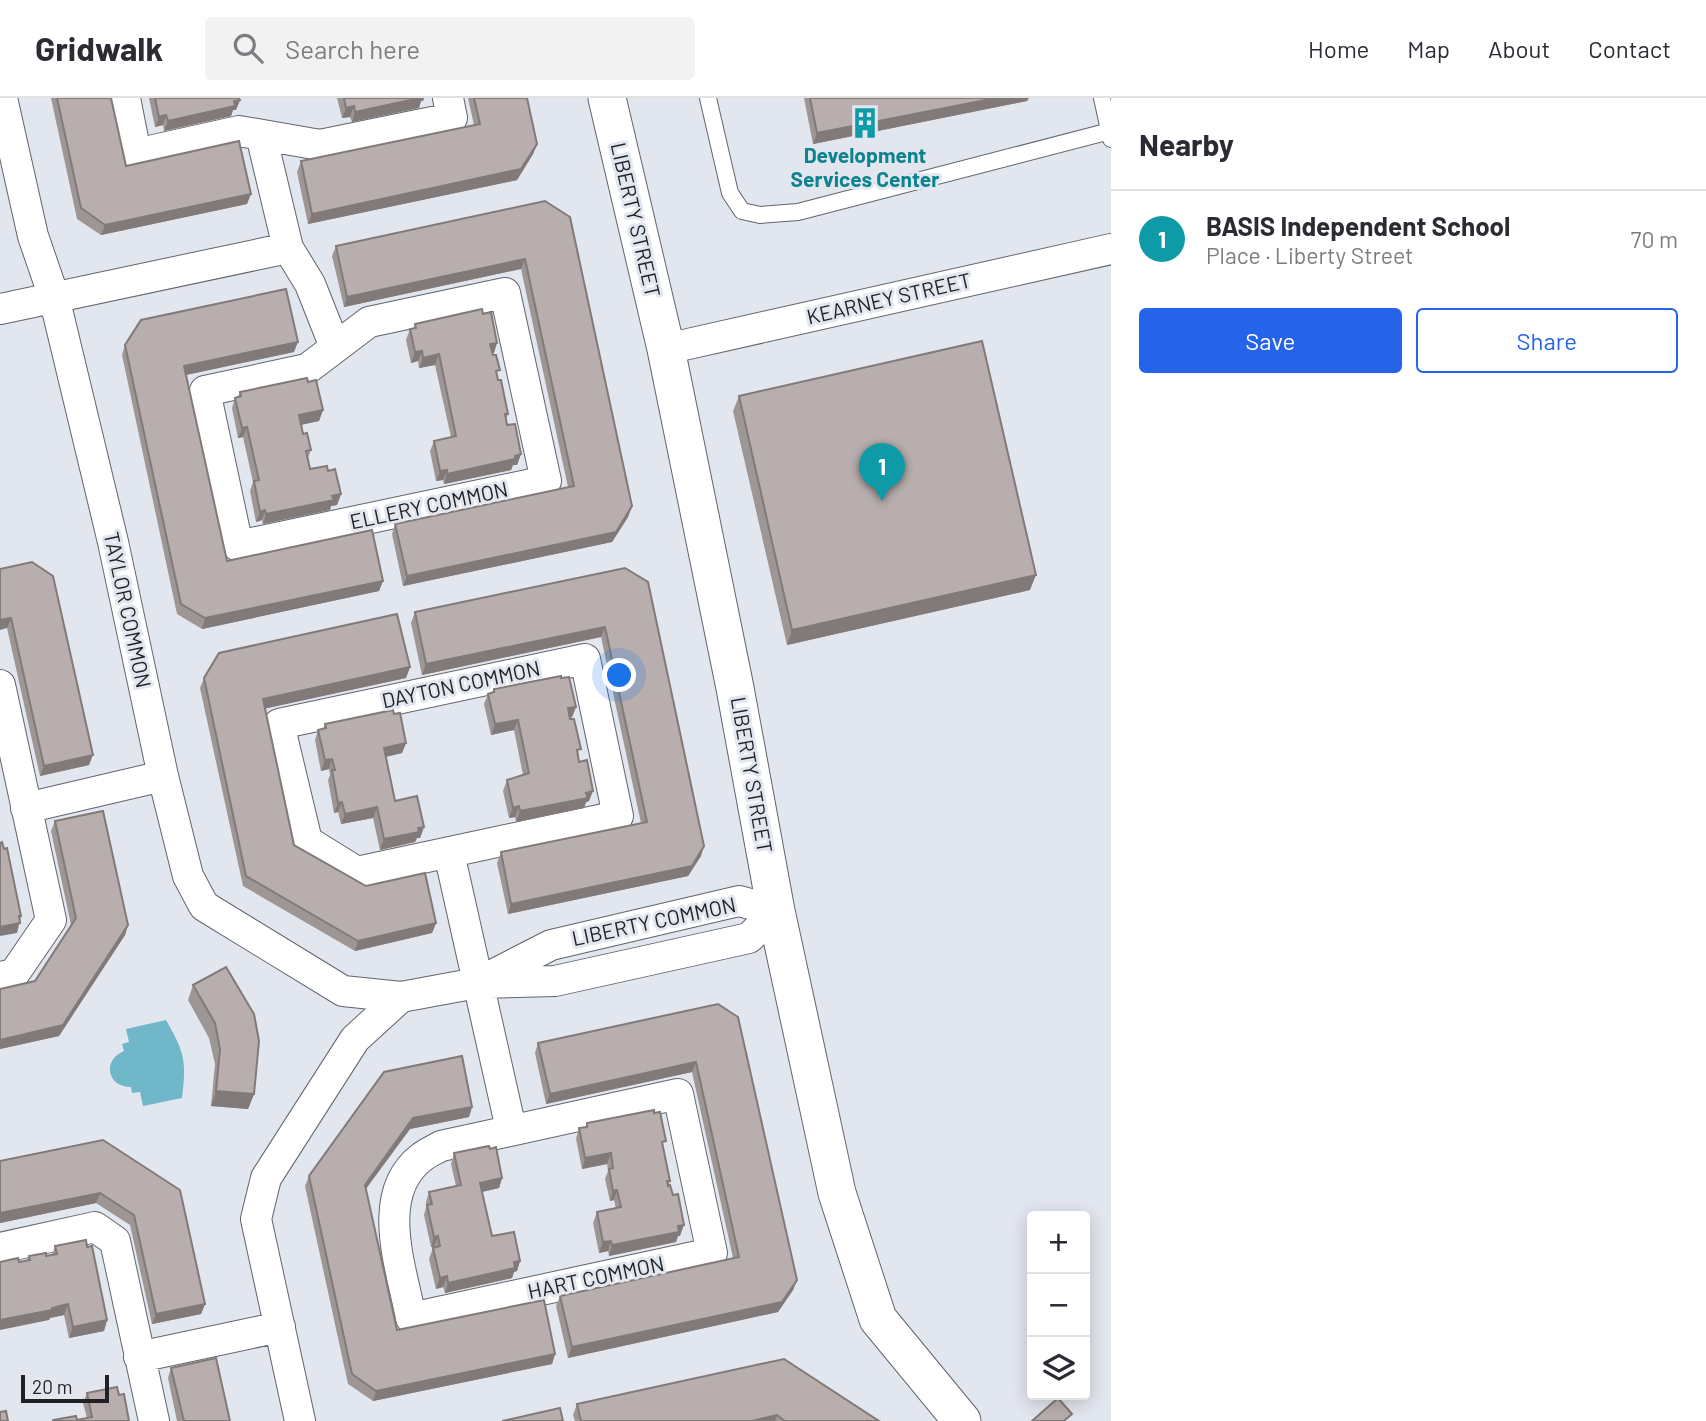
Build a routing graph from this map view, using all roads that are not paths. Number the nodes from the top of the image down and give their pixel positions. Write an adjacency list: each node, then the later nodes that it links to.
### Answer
1 (2, 98): 11 (street, TAYLOR COMMON)
2 (125, 98): 7 (street)
3 (447, 98): 7 (street)
4 (607, 98): 14 (street, LIBERTY STREET)
5 (708, 98): 8 (lane)
6 (1102, 98): 8 (lane)
7 (261, 135): 9 (street)
8 (1110, 135)
9 (288, 248): 11 (street); 13 (street)
10 (1111, 249): 14 (street, KEARNEY STREET)
11 (54, 297): 12 (street); 16 (street, TAYLOR COMMON)
12 (0, 309)
13 (335, 348): 13 (street, ELLERY COMMON)
14 (666, 349): 19 (street, LIBERTY STREET)
15 (0, 685): 17 (street)
16 (163, 776): 17 (street); 24 (street, TAYLOR COMMON)
17 (26, 808): 22 (street)
18 (449, 853): 18 (street, DAYTON COMMON); 23 (street)
19 (776, 912): 20 (street, LIBERTY COMMON); 21 (street, LIBERTY COMMON); 31 (street, LIBERTY STREET)
20 (598, 934): 21 (street); 23 (street, LIBERTY COMMON)
21 (606, 970): 23 (street, LIBERTY COMMON)
22 (0, 977)
23 (477, 983): 24 (street, LIBERTY COMMON); 25 (street)
24 (401, 997): 27 (street)
25 (510, 1129): 25 (street, HART COMMON)
26 (0, 1248): 28 (street)
27 (280, 1327): 28 (street); 30 (street)
28 (139, 1357): 29 (street)
29 (153, 1421)
30 (300, 1421)
31 (962, 1421)

